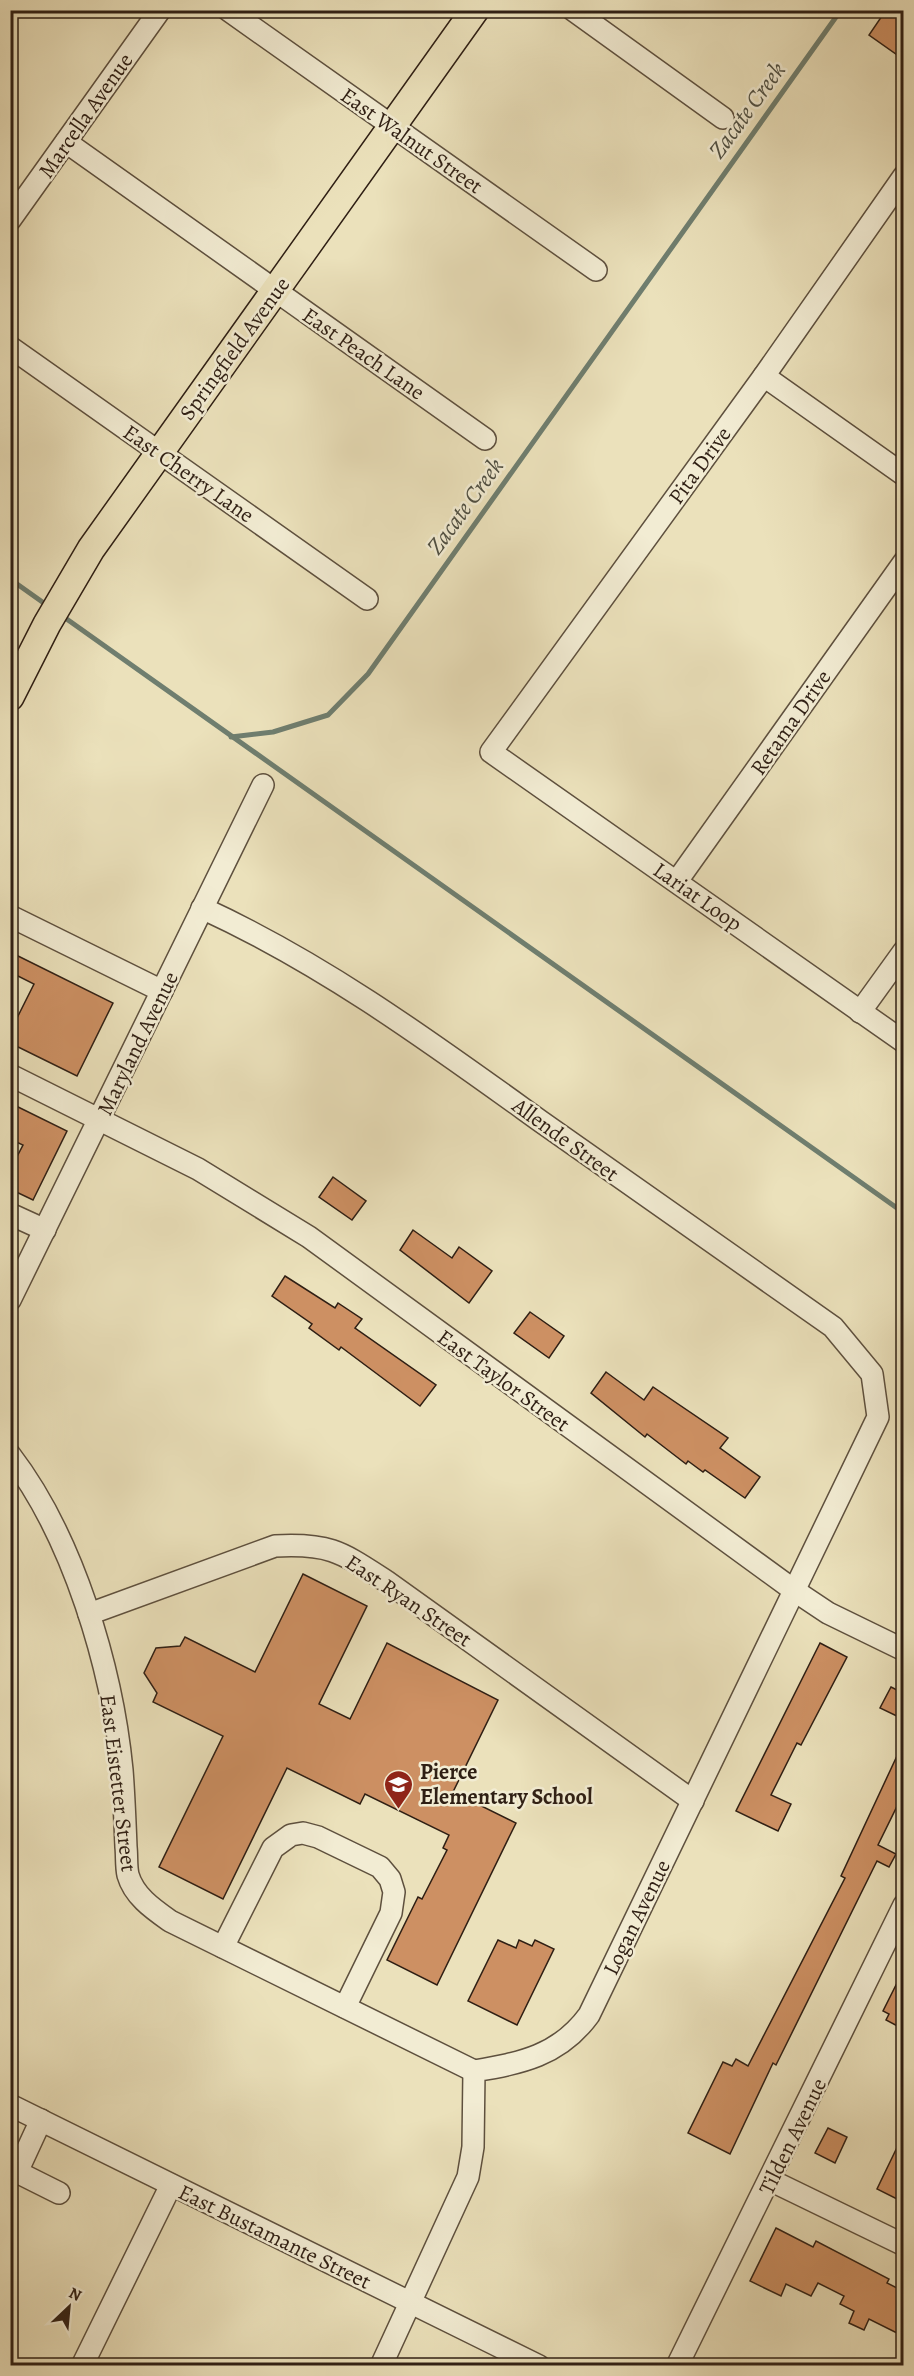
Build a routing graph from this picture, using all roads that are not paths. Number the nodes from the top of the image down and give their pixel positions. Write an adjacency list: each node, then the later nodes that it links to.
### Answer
1 (160, 10): 7 (street, Marcella Avenue)
2 (228, 10): 6 (street, East Walnut Street)
3 (475, 10): 6 (main road, Springfield Avenue)
4 (573, 10): 5 (street)
5 (723, 118)
6 (392, 127): 11 (street, East Walnut Street); 12 (main road, Springfield Avenue)
7 (66, 142): 10 (street, Marcella Avenue); 12 (street, East Peach Lane)
8 (903, 176): 9 (street, Pita Drive)
9 (897, 200): 14 (street, Pita Drive)
10 (11, 217)
11 (596, 270)
12 (276, 290): 15 (street, East Peach Lane); 16 (main road, Springfield Avenue)
13 (10, 347): 16 (street, East Cherry Lane)
14 (764, 376): 17 (street); 21 (street, Pita Drive)
15 (485, 439)
16 (160, 452): 19 (street, East Cherry Lane); 20 (main road, Springfield Avenue)
17 (903, 475)
18 (903, 562): 23 (street, Retama Drive)
19 (368, 599)
20 (14, 684)
21 (491, 752): 23 (street, Lariat Loop)
22 (262, 785): 24 (street, Maryland Avenue)
23 (677, 881): 28 (street, Lariat Loop)
24 (202, 908): 27 (street, Maryland Avenue); 35 (street, Allende Street)
25 (10, 916): 27 (street)
26 (903, 951): 28 (street)
27 (162, 991): 31 (street, Maryland Avenue)
28 (860, 1012): 29 (street, Lariat Loop)
29 (903, 1042)
30 (10, 1075): 31 (street, East Taylor Street)
31 (99, 1119): 33 (street, Maryland Avenue); 37 (street, East Taylor Street)
32 (10, 1214): 33 (street)
33 (45, 1230): 34 (street, Maryland Avenue)
34 (10, 1300)
35 (878, 1417): 37 (street, Logan Avenue)
36 (10, 1455): 38 (street, East Eistetter Street)
37 (795, 1591): 39 (street, East Taylor Street); 40 (street, Logan Avenue)
38 (89, 1614): 40 (street, East Ryan Street); 43 (street, East Eistetter Street)
39 (903, 1650)
40 (693, 1801): 45 (street, Logan Avenue)
41 (903, 1905): 42 (street, Tilden Avenue)
42 (896, 1940): 48 (street, Tilden Avenue)
43 (223, 1947): 44 (street, East Eistetter Street); 44 (street)
44 (345, 2007): 45 (street, East Eistetter Street)
45 (474, 2071): 52 (street)
46 (10, 2105): 47 (street, East Bustamante Street)
47 (41, 2120): 49 (street, East Bustamante Street); 50 (street)
48 (770, 2180): 51 (street); 56 (street, Tilden Avenue)
49 (171, 2185): 52 (street, East Bustamante Street); 53 (street)
50 (59, 2193)
51 (903, 2245)
52 (412, 2303): 54 (street); 55 (street, East Bustamante Street)
53 (82, 2366)
54 (381, 2366)
55 (539, 2366)
56 (677, 2366)

